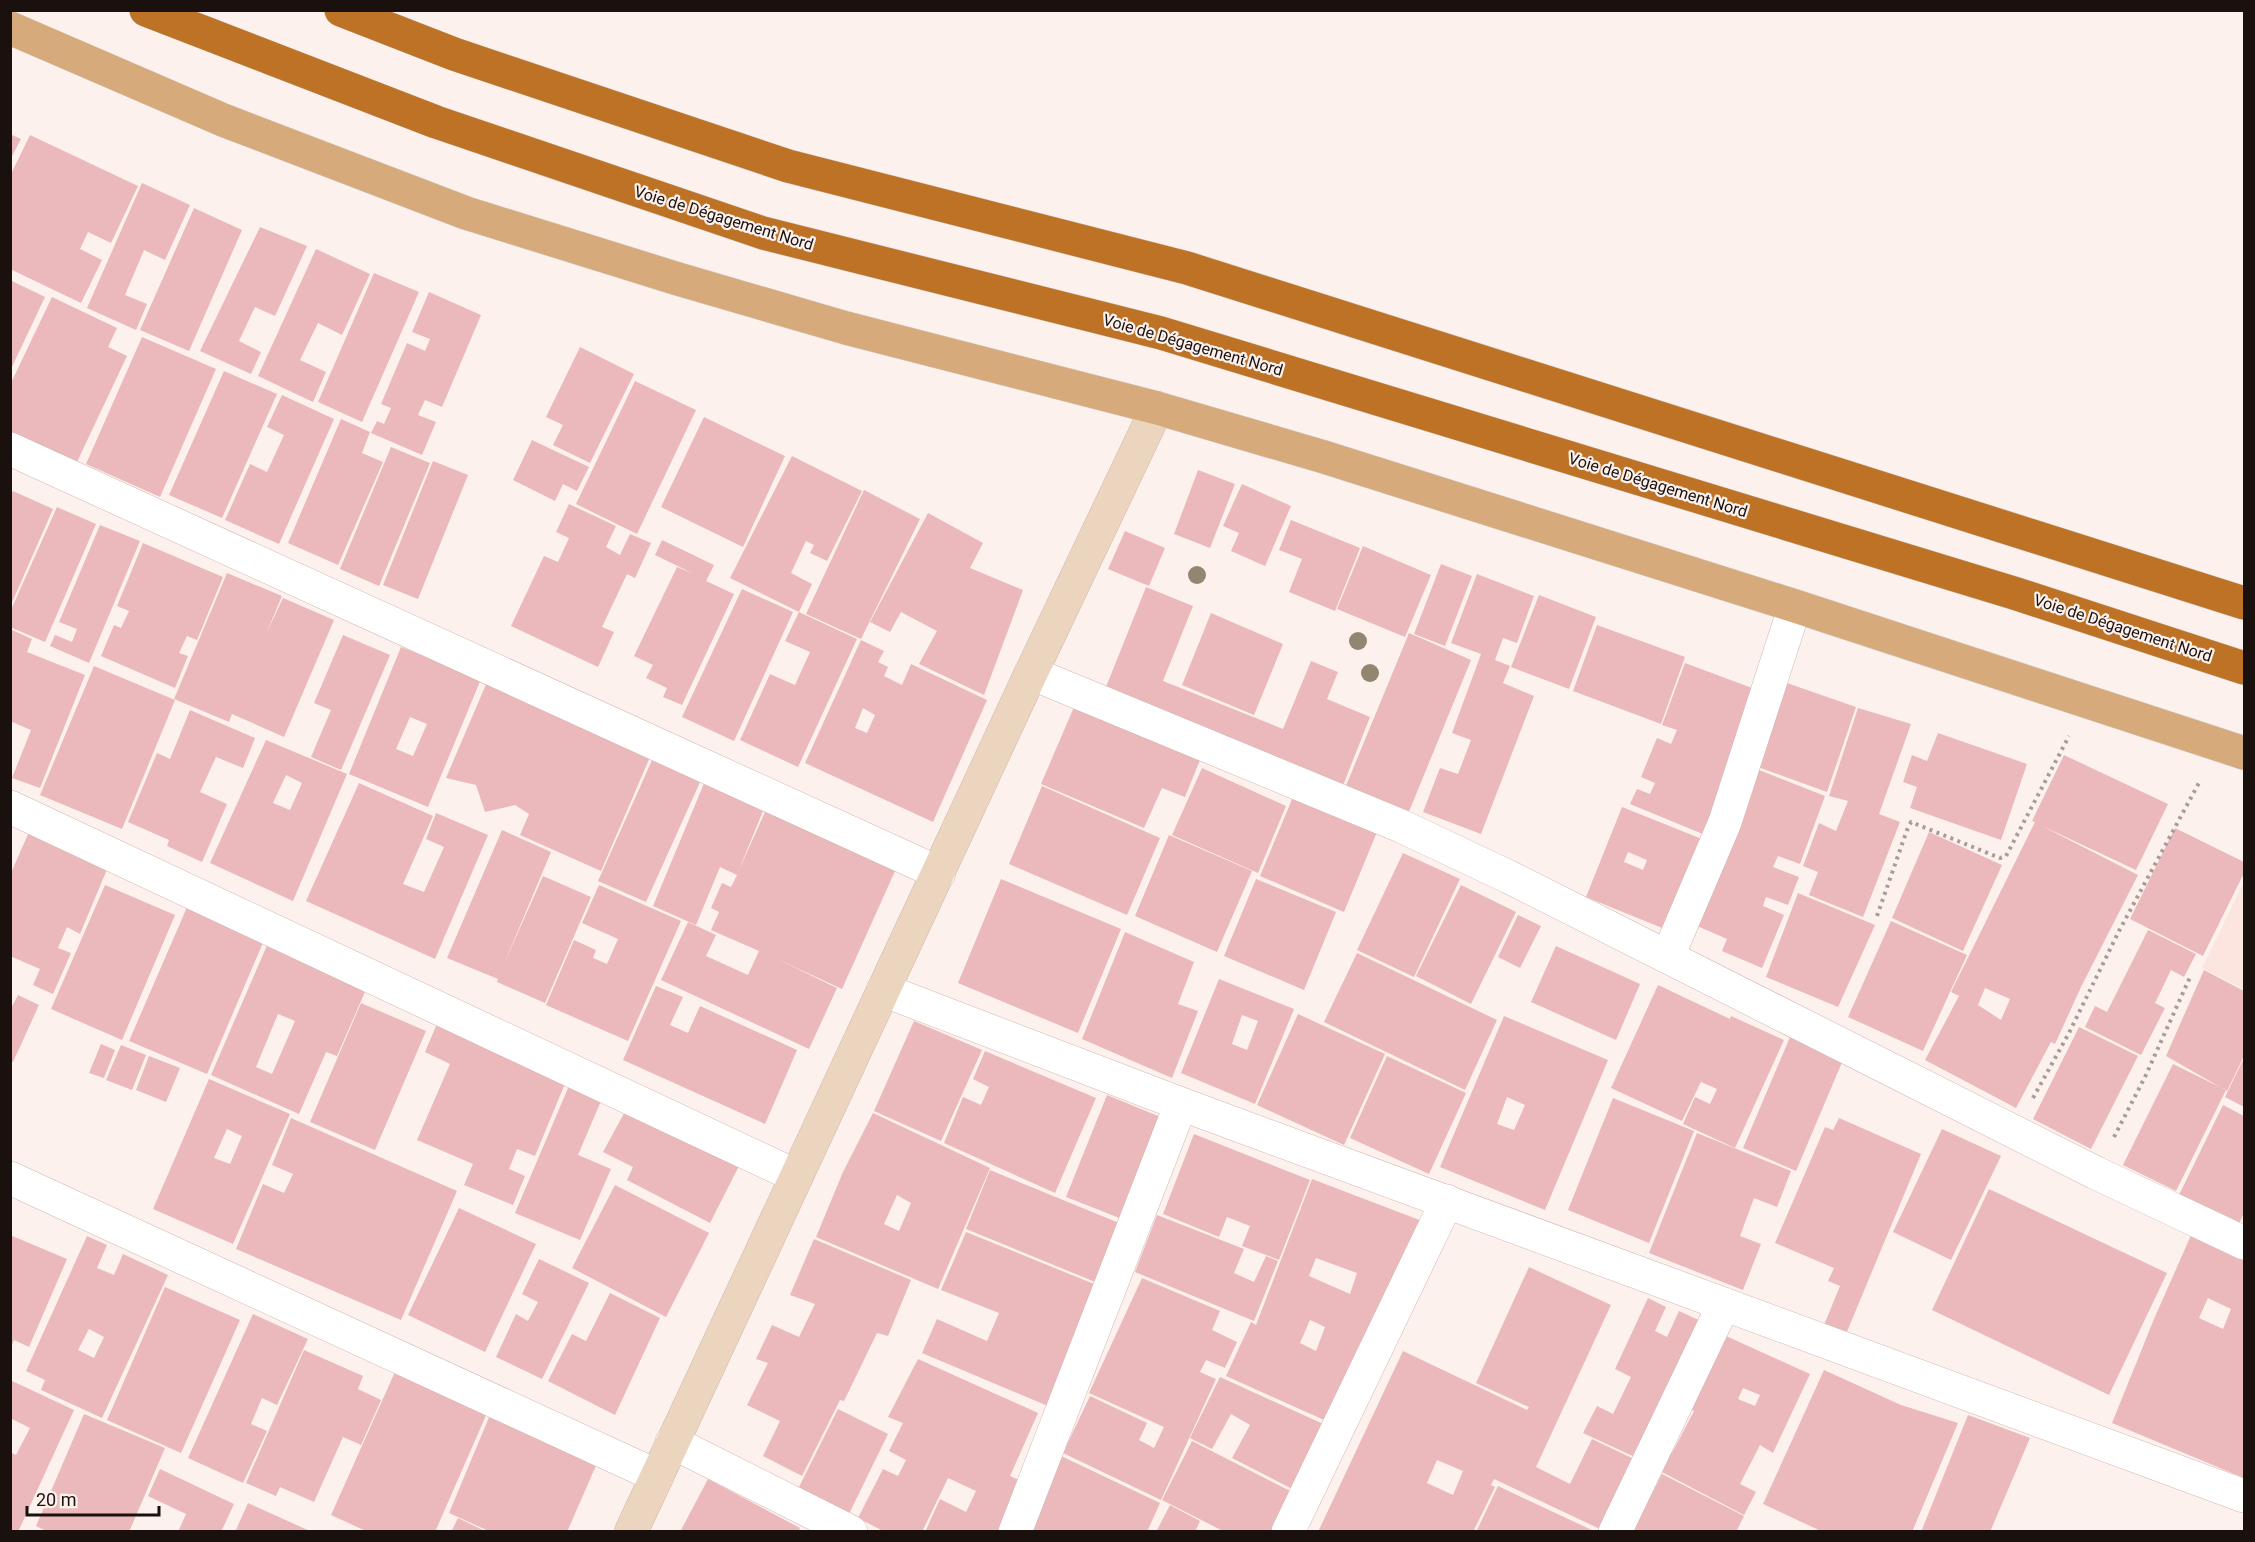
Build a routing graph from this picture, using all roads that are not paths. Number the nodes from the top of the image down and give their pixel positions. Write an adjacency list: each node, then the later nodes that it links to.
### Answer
1 (146, 10): 8 (highway, Voie de Dégagement Nord)
2 (341, 10): 6 (highway)
3 (10, 28): 4 (main road)
4 (1157, 408): 7 (main road); 9 (street)
5 (10, 449): 12 (street)
6 (2244, 603)
7 (1795, 606): 10 (main road); 13 (street)
8 (2244, 668)
9 (1031, 673): 12 (street); 13 (street)
10 (2232, 750)
11 (10, 807): 16 (street)
12 (939, 873): 14 (street)
13 (1668, 956): 19 (street)
14 (883, 990): 15 (street); 16 (street)
15 (1181, 1104): 18 (street); 26 (street)
16 (796, 1176): 21 (street)
17 (10, 1178): 22 (street)
18 (1447, 1201): 20 (street); 27 (street)
19 (2244, 1243)
20 (1724, 1304): 23 (street); 28 (street)
21 (672, 1442): 22 (street); 25 (street)
22 (657, 1476): 24 (street)
23 (2244, 1496)
24 (631, 1532)
25 (851, 1532)
26 (1015, 1532)
27 (1288, 1532)
28 (1615, 1532)

